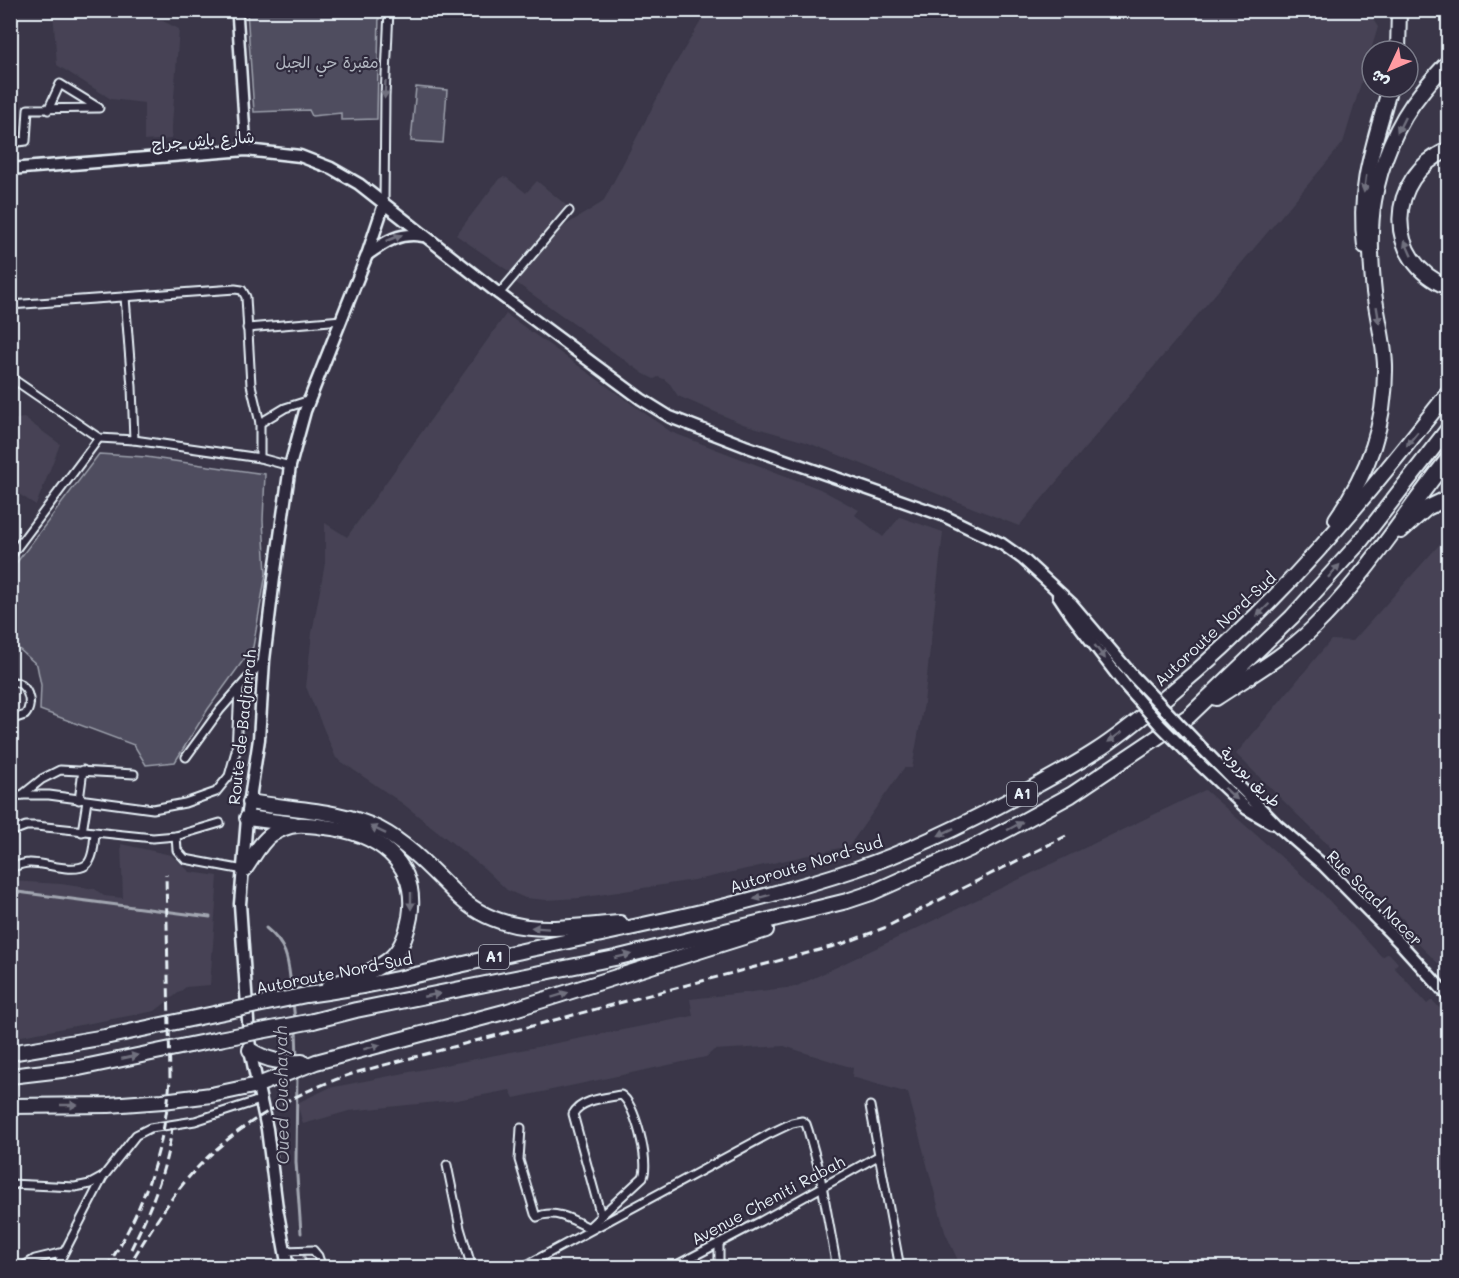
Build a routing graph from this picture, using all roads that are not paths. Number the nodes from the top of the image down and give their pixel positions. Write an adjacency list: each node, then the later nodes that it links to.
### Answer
1 (237, 10): 9 (street)
2 (389, 10): 12 (street, one-way to 12)
3 (1399, 10): 4 (highway)
4 (1398, 39)
5 (1449, 62): 17 (highway, one-way to 17)
6 (1387, 99): 17 (highway, one-way to 17)
7 (48, 110): 7 (street); 8 (street)
8 (10, 143)
9 (246, 150): 11 (main road, شارع باش جراح); 12 (main road, شارع باش جراح)
10 (1449, 150): 16 (highway, one-way to 10)
11 (10, 169)
12 (384, 204): 14 (main road, شارع باش جراح); 15 (main road, Route de Badjarrah)
13 (569, 211): 18 (street)
14 (425, 236): 15 (main road, one-way to 14); 18 (main road, شارع باش جراح)
15 (367, 255): 21 (main road, Route de Badjarrah)
16 (1449, 287)
17 (1374, 292): 36 (highway, one-way to 36)
18 (499, 294): 37 (main road, شارع باش جراح)
19 (125, 297): 20 (street); 22 (street); 29 (street)
20 (10, 305)
21 (342, 320): 22 (street); 25 (main road, Route de Badjarrah)
22 (247, 328): 26 (street)
23 (10, 377): 28 (street)
24 (1449, 393): 36 (highway, Autoroute Nord-Sud / A1, one-way to 36)
25 (310, 400): 26 (street); 32 (main road, Route de Badjarrah)
26 (260, 423): 30 (street)
27 (1449, 429): 41 (highway, A1, one-way to 27)
28 (99, 438): 29 (street); 35 (street)
29 (134, 440): 30 (street)
30 (260, 458): 32 (street)
31 (1449, 459): 34 (highway)
32 (290, 466): 38 (main road, Route de Badjarrah)
33 (1449, 498): 34 (highway)
34 (1376, 556): 41 (highway)
35 (10, 557)
36 (1304, 568): 61 (highway, Autoroute Nord-Sud / A1, one-way to 61)
37 (1054, 587): 53 (main road, طريق بوروبة, bridge); 53 (main road, طريق بوروبة, one-way to 53, bridge)
38 (264, 660): 40 (street); 49 (main road, Route de Badjarrah)
39 (10, 682): 42 (street)
40 (239, 689): 43 (street); 48 (street)
41 (1189, 716): 60 (highway, A1, one-way to 41)
42 (10, 720)
43 (186, 757)
44 (83, 770): 45 (street); 46 (street); 48 (street)
45 (134, 774)
46 (21, 795): 47 (street); 48 (street)
47 (10, 797)
48 (83, 800): 55 (street)
49 (250, 802): 50 (main road, Route de Badjarrah); 61 (highway, one-way to 49)
50 (247, 818): 52 (highway); 59 (main road, Route de Badjarrah)
51 (220, 823): 57 (street)
52 (294, 824): 59 (highway); 62 (highway, one-way to 62)
53 (1277, 825): 63 (main road, Rue Saad Nacer)
54 (10, 832): 55 (street)
55 (82, 832): 56 (street)
56 (95, 833): 57 (street); 58 (street)
57 (176, 836): 59 (street)
58 (10, 868)
59 (244, 870): 64 (main road, Route de Badjarrah)
60 (847, 901): 66 (highway, one-way to 60); 67 (highway, A1, one-way to 60, bridge)
61 (682, 916): 62 (highway, Autoroute Nord-Sud / A1)
62 (306, 995): 65 (highway, Autoroute Nord-Sud / A1, bridge)
63 (1449, 996)
64 (250, 1050): 66 (highway); 68 (main road, Route de Badjarrah)
65 (10, 1053)
66 (290, 1067): 68 (highway)
67 (10, 1076)
68 (258, 1085): 69 (main road, Route de Badjarrah); 70 (highway, one-way to 68)
69 (260, 1100): 75 (street); 81 (main road, Route de Badjarrah)
70 (10, 1106)
71 (870, 1106): 73 (street)
72 (521, 1128): 79 (street)
73 (878, 1156): 77 (street, Avenue Cheniti Rabah); 92 (street)
74 (447, 1165): 87 (street)
75 (103, 1177): 76 (street); 82 (street)
76 (10, 1184)
77 (821, 1187): 79 (street); 80 (street, Avenue Cheniti Rabah); 91 (street)
78 (601, 1216): 78 (street); 79 (street)
79 (591, 1229): 88 (street)
80 (719, 1243): 89 (street, Avenue Cheniti Rabah); 90 (street)
81 (285, 1251): 85 (main road, Route de Badjarrah); 86 (street)
82 (64, 1252): 83 (street); 84 (street)
83 (21, 1268)
84 (56, 1268)
85 (288, 1268)
86 (322, 1268)
87 (472, 1268)
88 (521, 1268)
89 (671, 1268)
90 (722, 1268)
91 (837, 1268)
92 (900, 1268)

